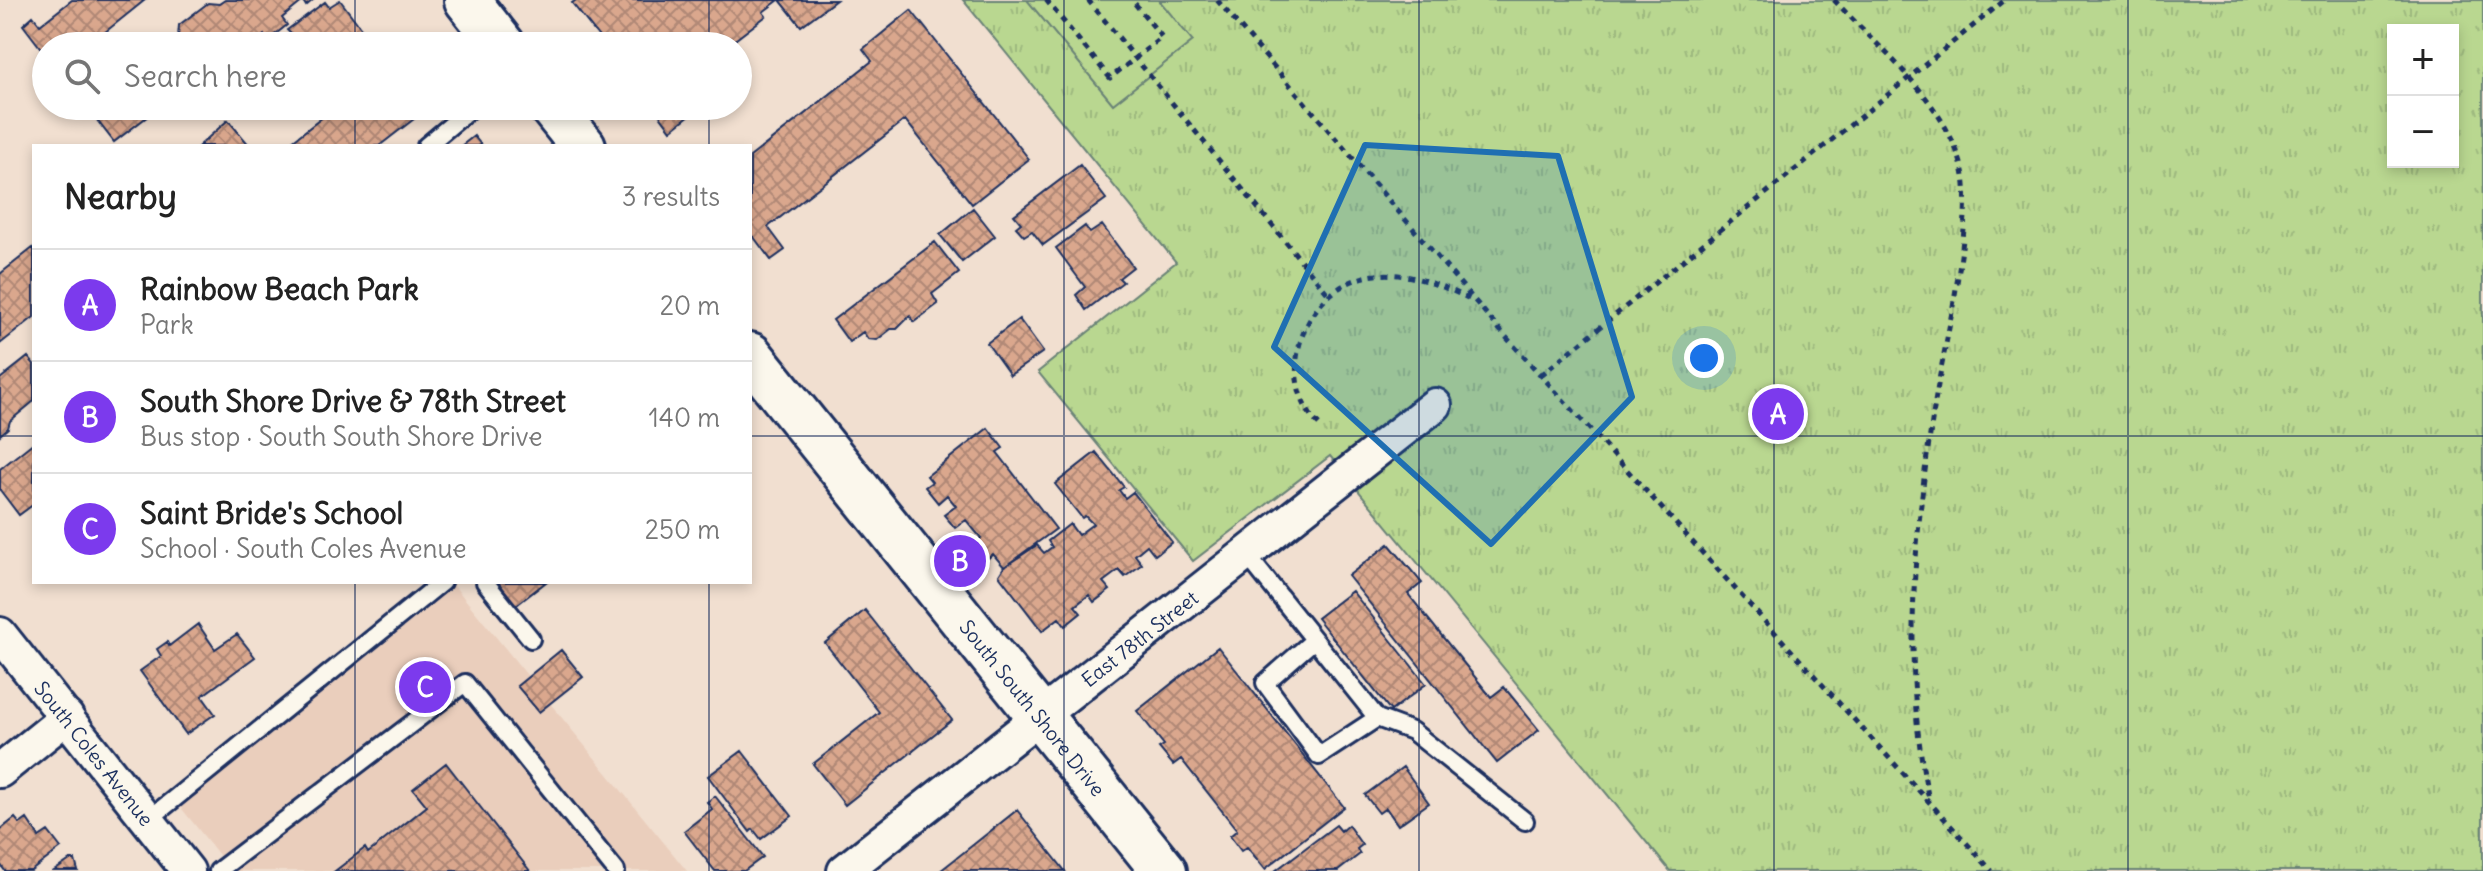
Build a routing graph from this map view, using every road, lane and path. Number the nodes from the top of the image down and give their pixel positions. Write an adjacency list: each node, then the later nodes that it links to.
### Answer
1 (467, 0): 8 (main road)
2 (1046, 0): 9 (path)
3 (1088, 0): 9 (path)
4 (1132, 0): 9 (path)
5 (1217, 0): 16 (path)
6 (1834, 0): 10 (path)
7 (2005, 0): 10 (path)
8 (492, 32)
9 (1135, 58): 15 (path)
10 (1908, 78): 18 (path); 31 (path)
11 (457, 120): 13 (lane)
12 (562, 120): 14 (main road)
13 (428, 144)
14 (581, 144)
15 (1329, 295): 16 (path); 20 (path)
16 (1475, 301): 18 (path)
17 (752, 358): 27 (main road, South South Shore Drive)
18 (1541, 375): 31 (path)
19 (1435, 405): 21 (street, East 78th Street)
20 (1319, 425)
21 (1246, 554): 26 (lane); 27 (street, East 78th Street)
22 (440, 584): 32 (lane)
23 (487, 584): 25 (lane)
24 (0, 634): 28 (street, South Coles Avenue)
25 (531, 639)
26 (1314, 640): 29 (lane); 29 (lane)
27 (1037, 715): 37 (street, East 78th Street); 38 (main road, South South Shore Drive)
28 (67, 717): 30 (street); 32 (street, South Coles Avenue)
29 (1377, 718): 33 (lane)
30 (0, 771)
31 (1930, 802): 39 (path)
32 (148, 820): 34 (street, South Coles Avenue)
33 (1525, 821)
34 (188, 871)
35 (218, 871): 36 (lane)
36 (616, 871)
37 (844, 871)
38 (1164, 871)
39 (1992, 871)

